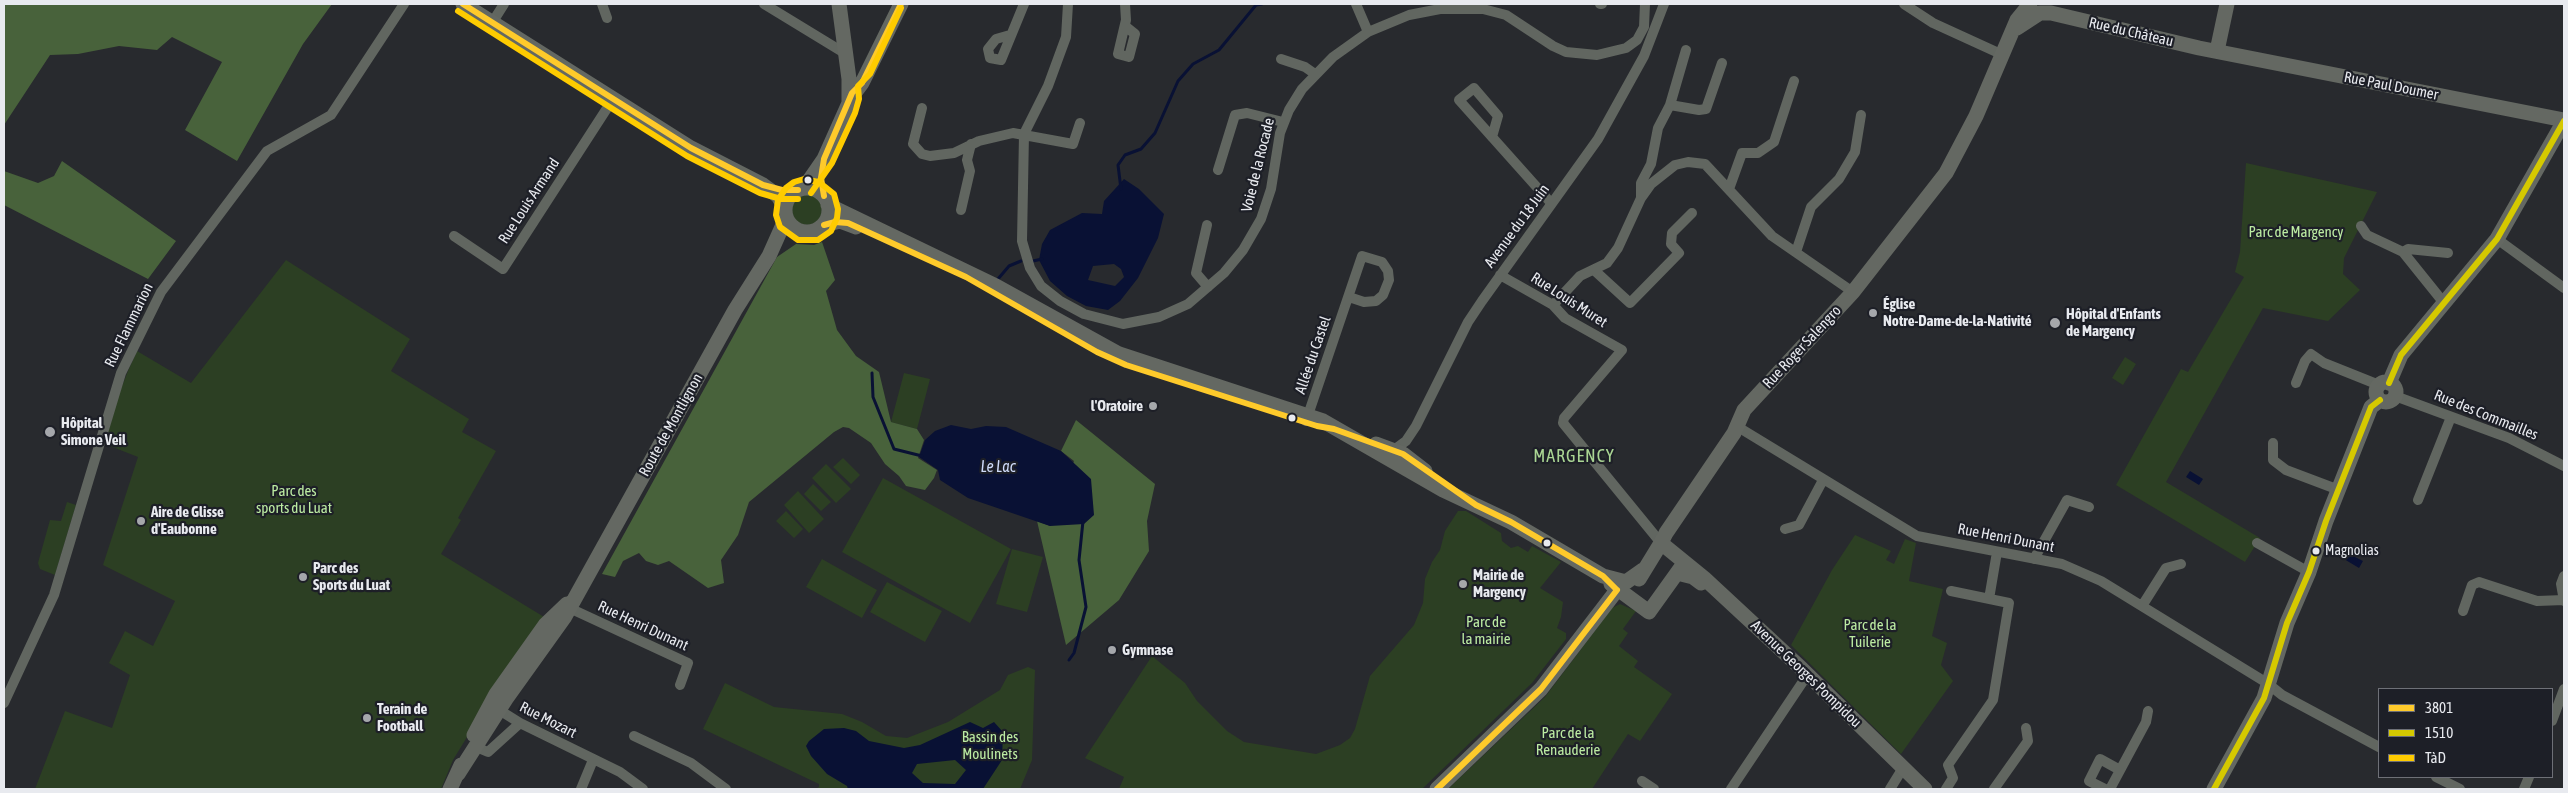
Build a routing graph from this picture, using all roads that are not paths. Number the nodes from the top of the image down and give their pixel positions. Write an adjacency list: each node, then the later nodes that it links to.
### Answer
1 (404, 4): 110 (street, Rue Flammarion)
2 (463, 4): 20 (main road)
3 (504, 4): 20 (street)
4 (602, 4): 19 (street)
5 (764, 4): 26 (street)
6 (839, 4): 26 (main road)
7 (893, 4): 31 (main road)
8 (900, 4): 34 (main road)
9 (1024, 4): 23 (street)
10 (1068, 4): 41 (street, Voie de la Rocade)
11 (1125, 4): 21 (street)
12 (1356, 4): 22 (street)
13 (1645, 4): 17 (street, Voie de la Rocade)
14 (1664, 4): 53 (street, Avenue du 18 Juin)
15 (1904, 4): 27 (street)
16 (2227, 4): 25 (main road)
17 (1441, 6): 22 (street, Voie de la Rocade)
18 (2040, 7): 25 (main road, Rue du Château); 27 (main road, Rue Roger Salengro)
19 (608, 18)
20 (492, 23): 33 (main road)
21 (1124, 26)
22 (1368, 32): 30 (street, Voie de la Rocade)
23 (1010, 35)
24 (1686, 50): 35 (street)
25 (2217, 50): 38 (main road, Rue Paul Doumer)
26 (846, 54): 31 (main road)
27 (2003, 55): 71 (main road, Rue Roger Salengro)
28 (1280, 59): 30 (street)
29 (1722, 63): 35 (street)
30 (1315, 74): 39 (street, Voie de la Rocade)
31 (849, 79): 34 (main road)
32 (1794, 81): 50 (street)
33 (613, 99): 48 (main road); 61 (street, Rue Louis Armand)
34 (850, 99): 44 (main road)
35 (1670, 105): 45 (street)
36 (922, 108): 43 (street)
37 (1862, 115): 63 (street)
38 (2564, 121): 62 (main road)
39 (1283, 122): 46 (street); 69 (street, Voie de la Rocade)
40 (1080, 123): 41 (street)
41 (1024, 134): 43 (street); 69 (street, Voie de la Rocade)
42 (1492, 137): 42 (street); 53 (street)
43 (971, 144): 54 (street)
44 (824, 159): 49 (main road); 52 (main road)
45 (1651, 164): 47 (street); 51 (street)
46 (1218, 170)
47 (1661, 174): 50 (street); 51 (street)
48 (763, 185): 49 (main road); 55 (main road)
49 (801, 189): 52 (main road); 55 (main road)
50 (1729, 189): 63 (street)
51 (1641, 198): 67 (street)
52 (826, 200): 58 (main road); 78 (main road)
53 (1551, 204): 68 (street, Avenue du 18 Juin)
54 (961, 210)
55 (785, 213): 60 (main road); 66 (main road, Route de Montlignon)
56 (1692, 213): 67 (street)
57 (1207, 224): 69 (street)
58 (824, 225): 60 (main road); 78 (main road)
59 (2361, 226): 64 (street)
60 (801, 232): 66 (main road, Route de Montlignon)
61 (454, 236)
62 (2497, 239): 70 (street); 73 (main road)
63 (1796, 252): 71 (street)
64 (2402, 252): 65 (street); 73 (street)
65 (2448, 253)
66 (769, 256): 103 (main road, Route de Montlignon)
67 (1594, 270): 74 (street)
68 (1500, 275): 74 (street, Rue Louis Muret); 79 (street, Avenue du 18 Juin)
69 (1208, 288)
70 (2564, 288)
71 (1853, 292): 80 (main road, Rue Roger Salengro)
72 (1349, 296): 72 (street, Allée du Castel); 78 (street, Allée du Castel)
73 (2444, 303): 76 (main road)
74 (1553, 305): 89 (street, Rue Louis Muret)
75 (2296, 383): 76 (street, Rue des Commailles)
76 (2386, 391): 77 (street, Rue des Commailles); 85 (main road)
77 (2451, 416): 83 (street, Rue des Commailles); 86 (street)
78 (1307, 419): 82 (main road)
79 (1416, 426): 82 (street, Avenue du 18 Juin); 82 (street)
80 (1738, 427): 84 (street, Rue Henri Dunant); 89 (main road, Rue Roger Salengro)
81 (2273, 443): 85 (street)
82 (1399, 459): 97 (main road)
83 (2564, 466)
84 (1823, 480): 88 (street); 91 (street, Rue Henri Dunant)
85 (2339, 490): 96 (main road)
86 (2418, 500)
87 (2089, 507): 92 (street)
88 (1785, 529)
89 (1661, 543): 94 (main road, Avenue Georges Pompidou); 95 (main road)
90 (2257, 543): 96 (street)
91 (1997, 552): 92 (street, Rue Henri Dunant); 101 (street)
92 (2034, 559): 104 (street, Rue Henri Dunant)
93 (2182, 564): 104 (street)
94 (1681, 568): 99 (main road); 106 (main road, Avenue Georges Pompidou)
95 (1643, 570): 97 (main road); 99 (main road)
96 (2309, 572): 107 (main road)
97 (1603, 576): 99 (main road)
98 (2564, 576): 102 (street)
99 (1617, 590): 129 (main road)
100 (1951, 591): 101 (street)
101 (1989, 599): 135 (street)
102 (2564, 600): 105 (street)
103 (570, 604): 108 (street, Rue Henri Dunant); 111 (main road, Route de Montlignon)
104 (2142, 606): 107 (street, Rue Henri Dunant)
105 (2463, 611)
106 (1806, 676): 121 (main road, Avenue Georges Pompidou); 131 (street)
107 (2267, 682): 117 (street, Rue Henri Dunant); 139 (main road)
108 (680, 685)
109 (2564, 689): 113 (street)
110 (4, 703)
111 (495, 707): 114 (street, Rue Mozart); 118 (main road, Route de Montlignon); 122 (main road, Route de Montlignon)
112 (2148, 711): 120 (street)
113 (2553, 718)
114 (520, 723): 118 (street); 119 (street, Rue Mozart)
115 (2026, 728): 136 (street)
116 (634, 736): 128 (street)
117 (2378, 746)
118 (476, 747): 122 (main road, Route de Montlignon)
119 (593, 760): 126 (street); 127 (street, Rue Mozart)
120 (2120, 770): 137 (street); 138 (street)
121 (1902, 771): 132 (street); 133 (main road, Avenue Georges Pompidou); 134 (main road, Avenue Georges Pompidou)
122 (458, 774): 125 (main road, Route de Montlignon)
123 (2438, 778): 140 (street)
124 (1642, 781): 130 (street)
125 (450, 789)
126 (581, 789)
127 (643, 789)
128 (726, 789)
129 (1437, 789)
130 (1654, 789)
131 (1731, 789)
132 (1890, 789)
133 (1916, 789)
134 (1925, 789)
135 (1946, 789)
136 (1994, 789)
137 (2105, 789)
138 (2110, 789)
139 (2214, 789)
140 (2460, 789)

